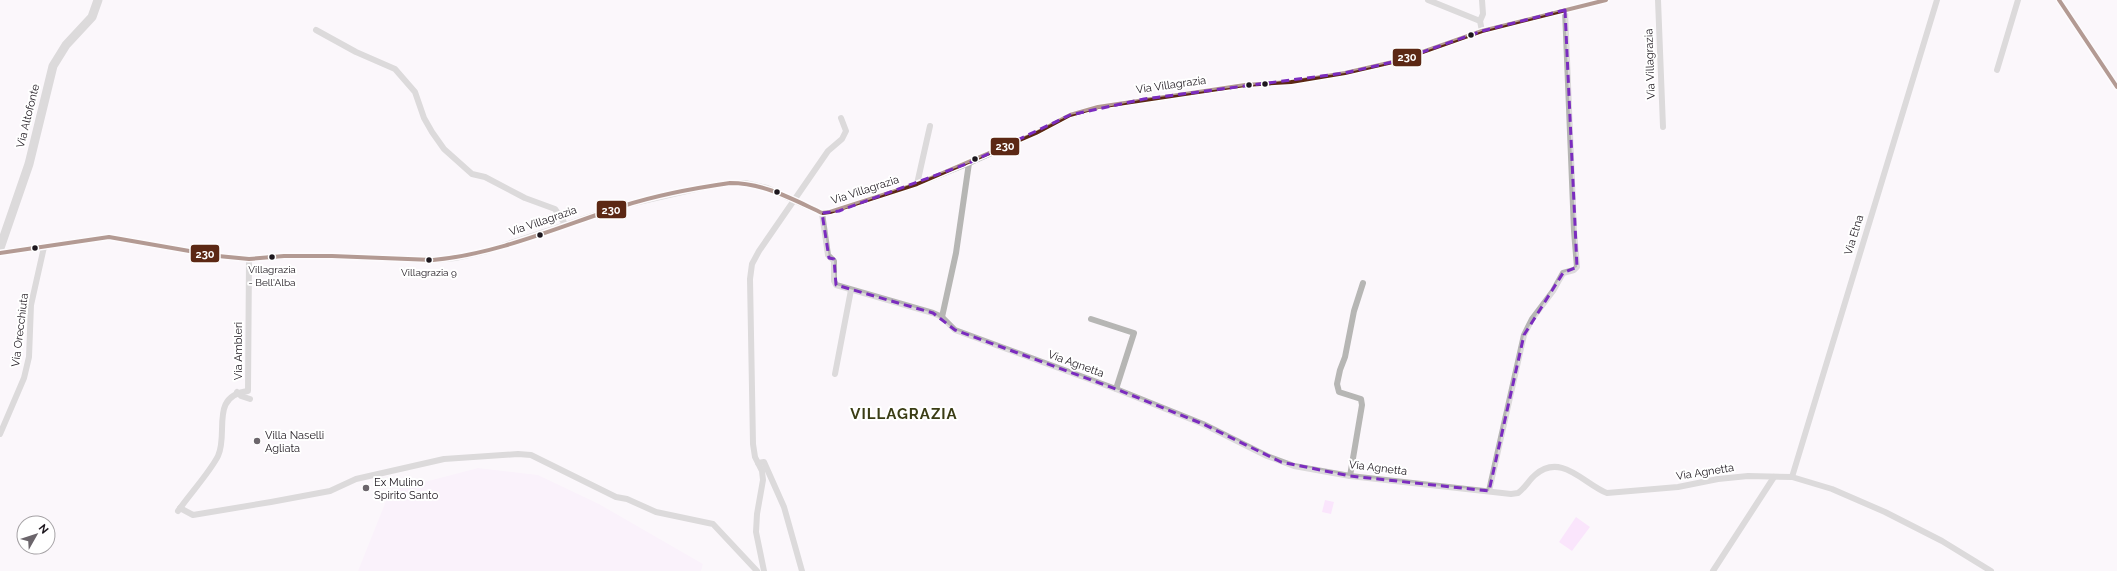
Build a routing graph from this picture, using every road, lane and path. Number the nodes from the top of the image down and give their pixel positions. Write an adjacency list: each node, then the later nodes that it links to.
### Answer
1 (98, 0): 24 (main road, Via Altofonte)
2 (1428, 0): 10 (street)
3 (1482, 0): 10 (street)
4 (1606, 0): 9 (street, Via Villagrazia)
5 (1658, 0): 17 (street, Via Villagrazia)
6 (1937, 0): 39 (street, Via Etna)
7 (2018, 0): 13 (street)
8 (2059, 0): 14 (street)
9 (1565, 10): 12 (street, Via Villagrazia); 40 (street)
10 (1480, 21): 12 (street)
11 (316, 30): 22 (street)
12 (1482, 31): 18 (street, Via Villagrazia)
13 (1997, 70)
14 (2117, 87)
15 (841, 118): 20 (street)
16 (930, 126): 19 (street)
17 (1663, 127)
18 (969, 164): 19 (street, Via Villagrazia); 29 (street)
19 (918, 184): 21 (street, Via Villagrazia)
20 (794, 201): 21 (street, Via Villagrazia); 22 (street, Via Villagrazia); 36 (street)
21 (822, 213): 28 (street, Via Agnetta)
22 (565, 224): 26 (street, Via Villagrazia)
23 (44, 247): 25 (street, Via Villagrazia); 26 (street, Via Villagrazia); 35 (street, Via Orecchiuta)
24 (0, 248)
25 (0, 254)
26 (249, 260): 33 (street, Via Ambleri)
27 (1363, 283): 37 (street)
28 (851, 290): 29 (street, Via Agnetta); 31 (street)
29 (942, 317): 32 (street, Via Agnetta)
30 (1091, 319): 32 (street)
31 (835, 374)
32 (1116, 389): 37 (street, Via Agnetta)
33 (237, 392): 34 (street); 41 (street, Via Ambleri)
34 (250, 398)
35 (0, 434)
36 (758, 463): 42 (street); 43 (street)
37 (1350, 476): 40 (street, Via Agnetta)
38 (1774, 477): 39 (street, Via Agnetta); 40 (street, Via Agnetta); 44 (street)
39 (1792, 477): 45 (street, Via Agnetta)
40 (1489, 491)
41 (757, 571)
42 (764, 571)
43 (802, 571)
44 (1713, 571)
45 (1991, 571)

